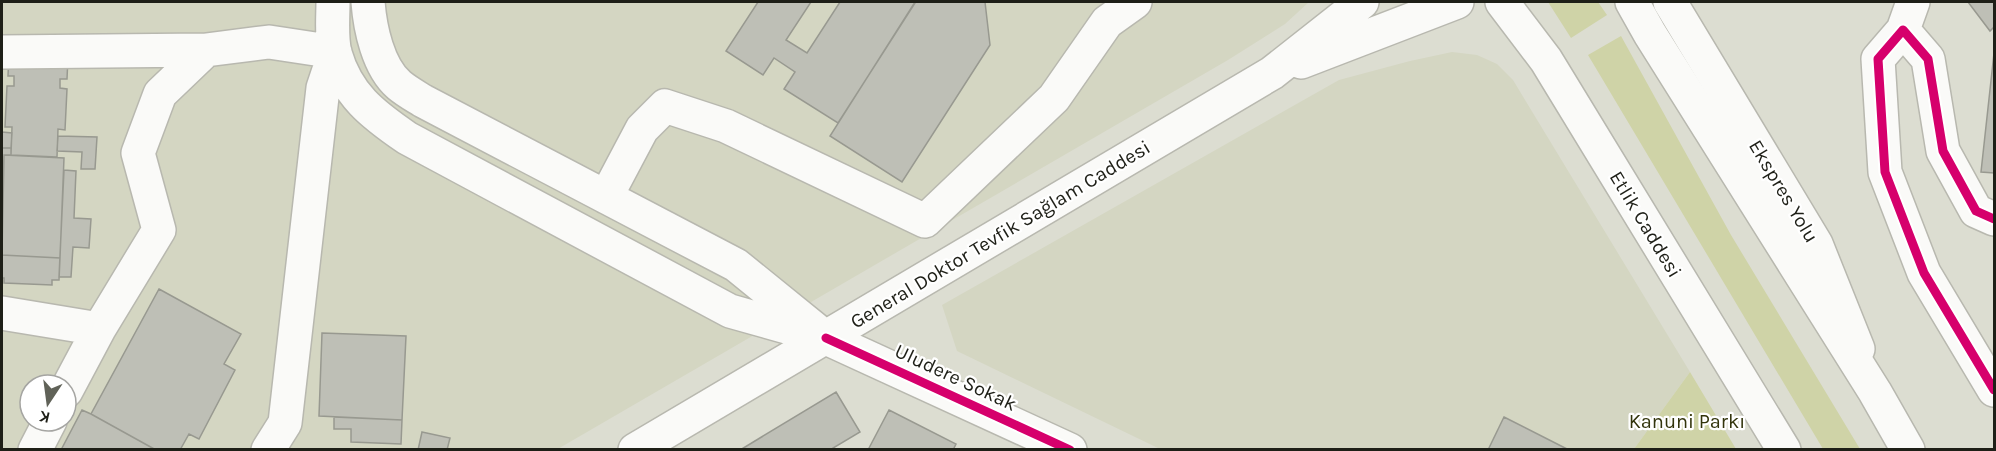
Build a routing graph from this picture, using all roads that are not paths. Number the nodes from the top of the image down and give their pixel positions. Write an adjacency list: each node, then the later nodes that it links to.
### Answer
1 (333, 2): 12 (main road)
2 (368, 2): 14 (main road)
3 (1135, 2): 14 (main road)
4 (1362, 2): 13 (main road, General Doktor Tevfik Sağlam Caddesi)
5 (1457, 2): 13 (main road, General Doktor Tevfik Sağlam Caddesi)
6 (1502, 2): 27 (main road, Etlik Caddesi)
7 (1632, 2): 21 (main road)
8 (1670, 2): 21 (main road, Ekspres Yolu)
9 (1908, 16): 15 (main road); 20 (main road)
10 (206, 50): 11 (main road); 12 (main road); 17 (main road)
11 (2, 52)
12 (334, 52): 18 (main road); 24 (main road)
13 (1272, 73): 18 (main road, General Doktor Tevfik Sağlam Caddesi)
14 (606, 197): 18 (main road)
15 (1995, 219)
16 (2, 313): 17 (main road)
17 (99, 329): 19 (main road)
18 (826, 338): 25 (main road, General Doktor Tevfik Sağlam Caddesi); 26 (main road, Uludere Sokak)
19 (76, 373)
20 (1995, 390)
21 (1875, 392): 28 (main road)
22 (44, 433): 23 (main road)
23 (35, 450)
24 (268, 450)
25 (635, 450)
26 (1070, 450)
27 (1784, 450)
28 (1908, 450)

